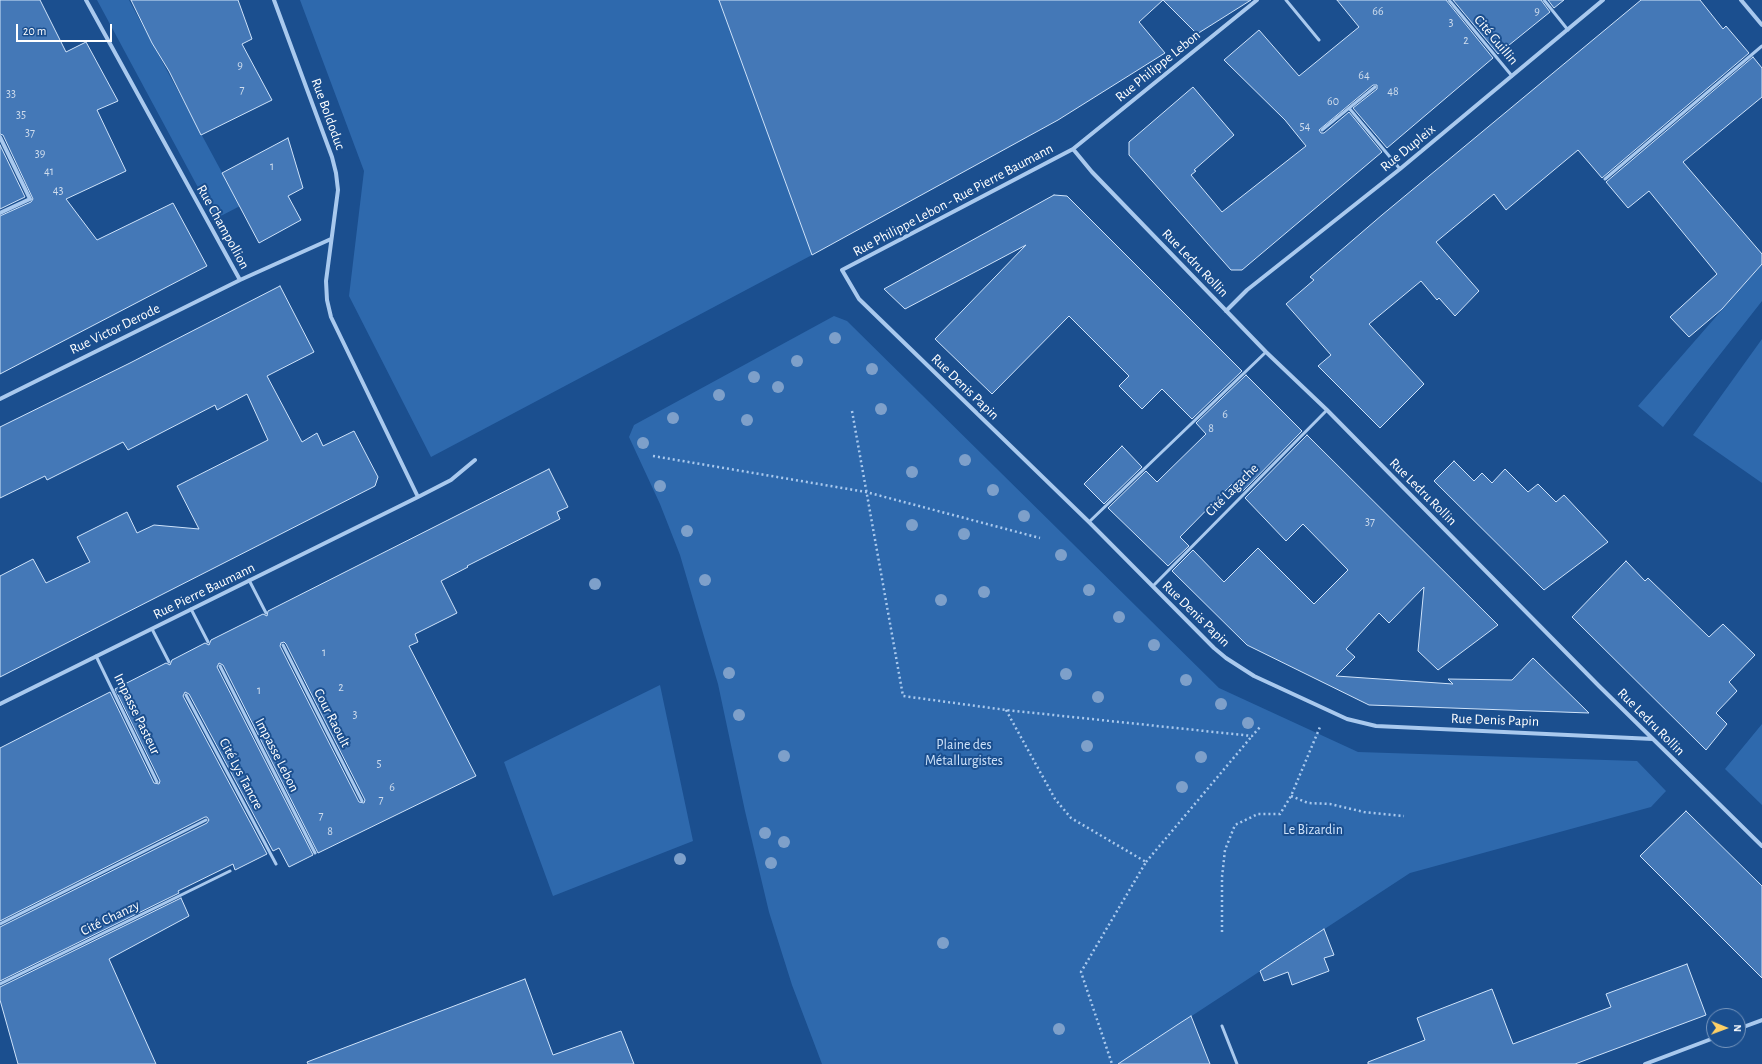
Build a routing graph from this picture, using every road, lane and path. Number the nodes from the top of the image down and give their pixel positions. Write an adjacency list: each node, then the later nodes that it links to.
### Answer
1 (86, 0): 24 (street, Rue Champollion)
2 (274, 0): 22 (street, Rue Boldoduc)
3 (1257, 0): 18 (street, Rue Philippe Lebon)
4 (1286, 0): 11 (lane)
5 (1448, 0): 13 (lane, Cité Guillin)
6 (1544, 0): 10 (lane)
7 (1603, 0): 10 (street, Rue Dupleix)
8 (1741, 0): 9 (street)
9 (1762, 25)
10 (1568, 30): 13 (street, Rue Dupleix)
11 (1319, 40)
12 (1762, 46): 20 (lane)
13 (1512, 76): 19 (street, Rue Dupleix)
14 (1375, 86): 15 (lane)
15 (1349, 108): 16 (lane); 19 (lane)
16 (1322, 130)
17 (0, 137): 21 (street)
18 (1073, 150): 23 (street, Rue Philippe Lebon - Rue Pierre Baumann); 25 (street, Rue Ledru Rollin)
19 (1400, 169): 25 (street, Rue Dupleix)
20 (1605, 179)
21 (0, 213)
22 (331, 239): 24 (street, Rue Champollion); 33 (street)
23 (842, 270): 34 (street, Rue Denis Papin)
24 (240, 280): 27 (street, Rue Victor Derode)
25 (1226, 311): 26 (street, Rue Ledru Rollin)
26 (1266, 352): 28 (street, Rue Ledru Rollin); 34 (lane)
27 (0, 399)
28 (1327, 410): 37 (lane, Cité Lagache); 52 (street, Rue Ledru Rollin)
29 (852, 411): 32 (path)
30 (654, 456): 32 (path)
31 (475, 460): 33 (street)
32 (866, 492): 35 (path); 48 (path)
33 (418, 497): 36 (street, Rue Pierre Baumann)
34 (1089, 522): 37 (street, Rue Denis Papin)
35 (1040, 538)
36 (249, 580): 38 (street, Rue Pierre Baumann); 39 (lane)
37 (1153, 586): 49 (street, Rue Denis Papin)
38 (191, 609): 40 (street, Rue Pierre Baumann); 41 (lane)
39 (266, 613)
40 (152, 629): 43 (street, Rue Pierre Baumann); 44 (lane)
41 (208, 642)
42 (283, 645): 55 (lane, Cour Raoult)
43 (96, 656): 47 (street, Rue Pierre Baumann); 53 (lane, Impasse Pasteur)
44 (169, 662)
45 (220, 666): 59 (lane, Impasse Lebon)
46 (186, 695): 61 (lane, Cité Lys Tancre)
47 (0, 704)
48 (1006, 710): 51 (path); 60 (path)
49 (1329, 711): 52 (street, Rue Denis Papin); 54 (path)
50 (1261, 726): 51 (path)
51 (1252, 736): 60 (path)
52 (1653, 739): 58 (street, Rue Ledru Rollin)
53 (157, 782)
54 (1292, 796): 56 (path); 64 (path)
55 (362, 802)
56 (1404, 816)
57 (206, 820): 63 (lane)
58 (1762, 846)
59 (315, 853)
60 (1146, 862): 70 (path)
61 (276, 864)
62 (230, 871): 65 (lane, Cité Chanzy)
63 (0, 924)
64 (1222, 932)
65 (0, 984)
66 (1762, 1020): 68 (street)
67 (1222, 1026): 71 (lane)
68 (1746, 1026)
69 (1706, 1041): 72 (street)
70 (1112, 1064)
71 (1237, 1064)
72 (1645, 1064)

